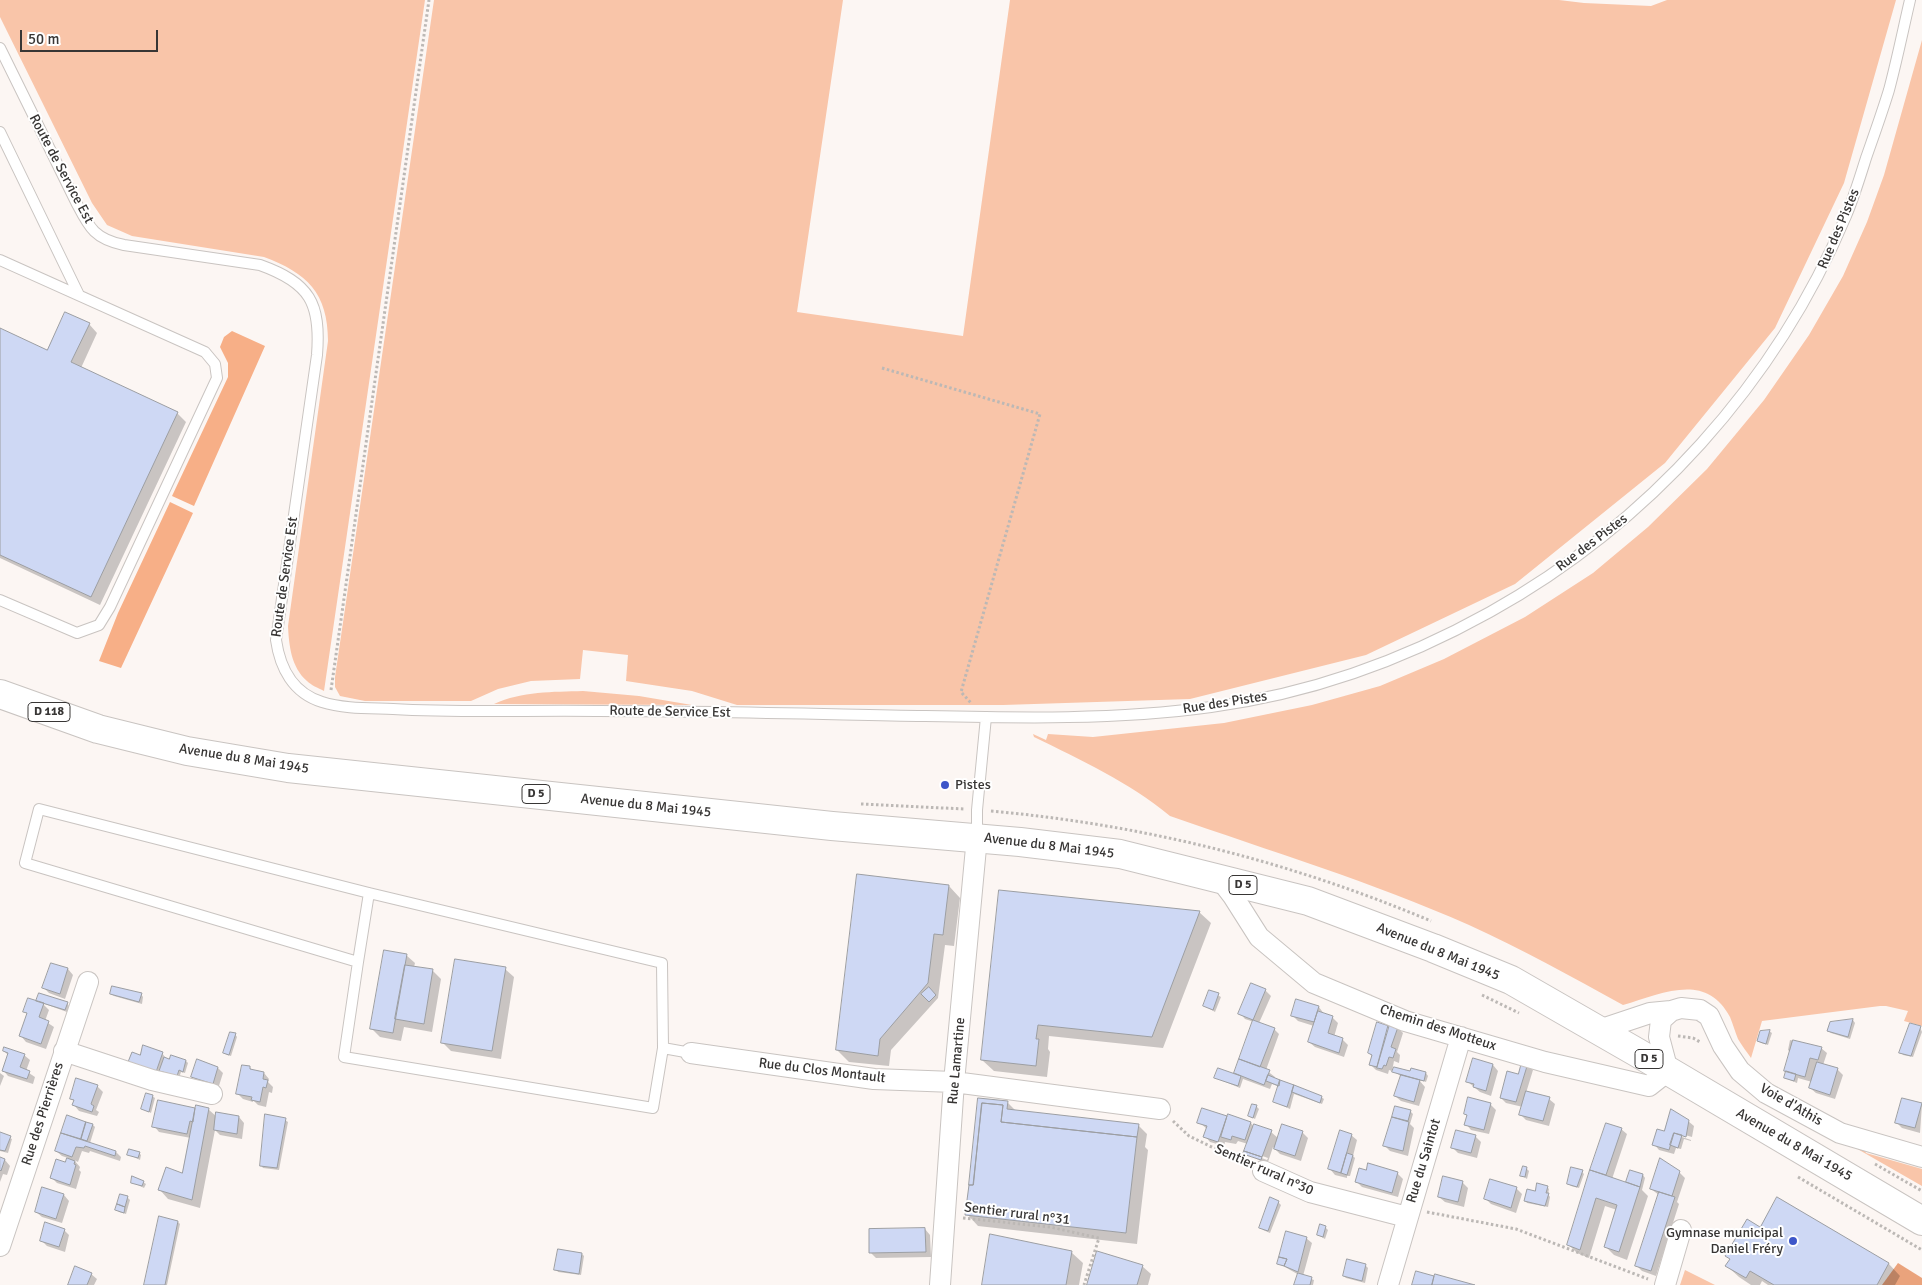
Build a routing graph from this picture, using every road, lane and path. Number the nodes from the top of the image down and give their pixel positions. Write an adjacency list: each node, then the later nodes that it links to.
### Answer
1 (429, 0): 10 (path)
2 (1910, 0): 11 (lane, Rue des Pistes)
3 (0, 48): 10 (lane, Route de Service Est)
4 (1, 137): 6 (lane)
5 (0, 260): 6 (lane)
6 (79, 295): 8 (lane)
7 (882, 368): 11 (path)
8 (0, 600)
9 (0, 694): 12 (main road, D 118)
10 (330, 703): 11 (lane, Route de Service Est)
11 (986, 717): 13 (lane)
12 (98, 729): 15 (main road, Avenue du 8 Mai 1945 / D 5)
13 (977, 810): 14 (path, Avenue du 8 Mai 1945); 15 (lane)
14 (1029, 815)
15 (977, 837): 16 (main road, Avenue du 8 Mai 1945 / D 5); 29 (street, Rue Lamartine)
16 (1220, 879): 23 (main road, Avenue du 8 Mai 1945 / D 5); 24 (street, Chemin des Motteux)
17 (370, 893): 18 (lane); 18 (lane); 25 (lane)
18 (358, 962): 25 (lane)
19 (88, 982): 26 (street, Rue des Pierrières)
20 (1478, 993): 22 (path, Avenue du 8 Mai 1945)
21 (1671, 1011): 23 (street, Voie d'Athis); 28 (street); 32 (street, Voie d'Athis)
22 (1521, 1014)
23 (1598, 1030): 28 (main road, Avenue du 8 Mai 1945 / D 5)
24 (1461, 1037): 28 (street, Chemin des Motteux); 35 (street, Rue du Saintot)
25 (663, 1048): 27 (lane)
26 (64, 1051): 30 (street); 39 (street, Rue des Pierrières)
27 (691, 1052): 29 (street, Rue du Clos Montault)
28 (1668, 1071): 37 (main road, Avenue du 8 Mai 1945 / D 5)
29 (954, 1082): 31 (street, Rue du Clos Montault); 36 (street, Rue Lamartine)
30 (212, 1094)
31 (1160, 1109): 33 (path, Sentier rural n°30)
32 (1922, 1157)
33 (1263, 1171): 35 (street, Sentier rural n°30)
34 (1797, 1176): 40 (path, Avenue du 8 Mai 1945)
35 (1408, 1213): 41 (path); 44 (street, Rue du Saintot)
36 (944, 1217): 42 (street, Rue Lamartine); 43 (path, Sentier rural n°31)
37 (1922, 1221)
38 (1681, 1230): 41 (street)
39 (0, 1246)
40 (1922, 1250)
41 (1659, 1283)
42 (940, 1285)
43 (1084, 1285)
44 (1388, 1285)

